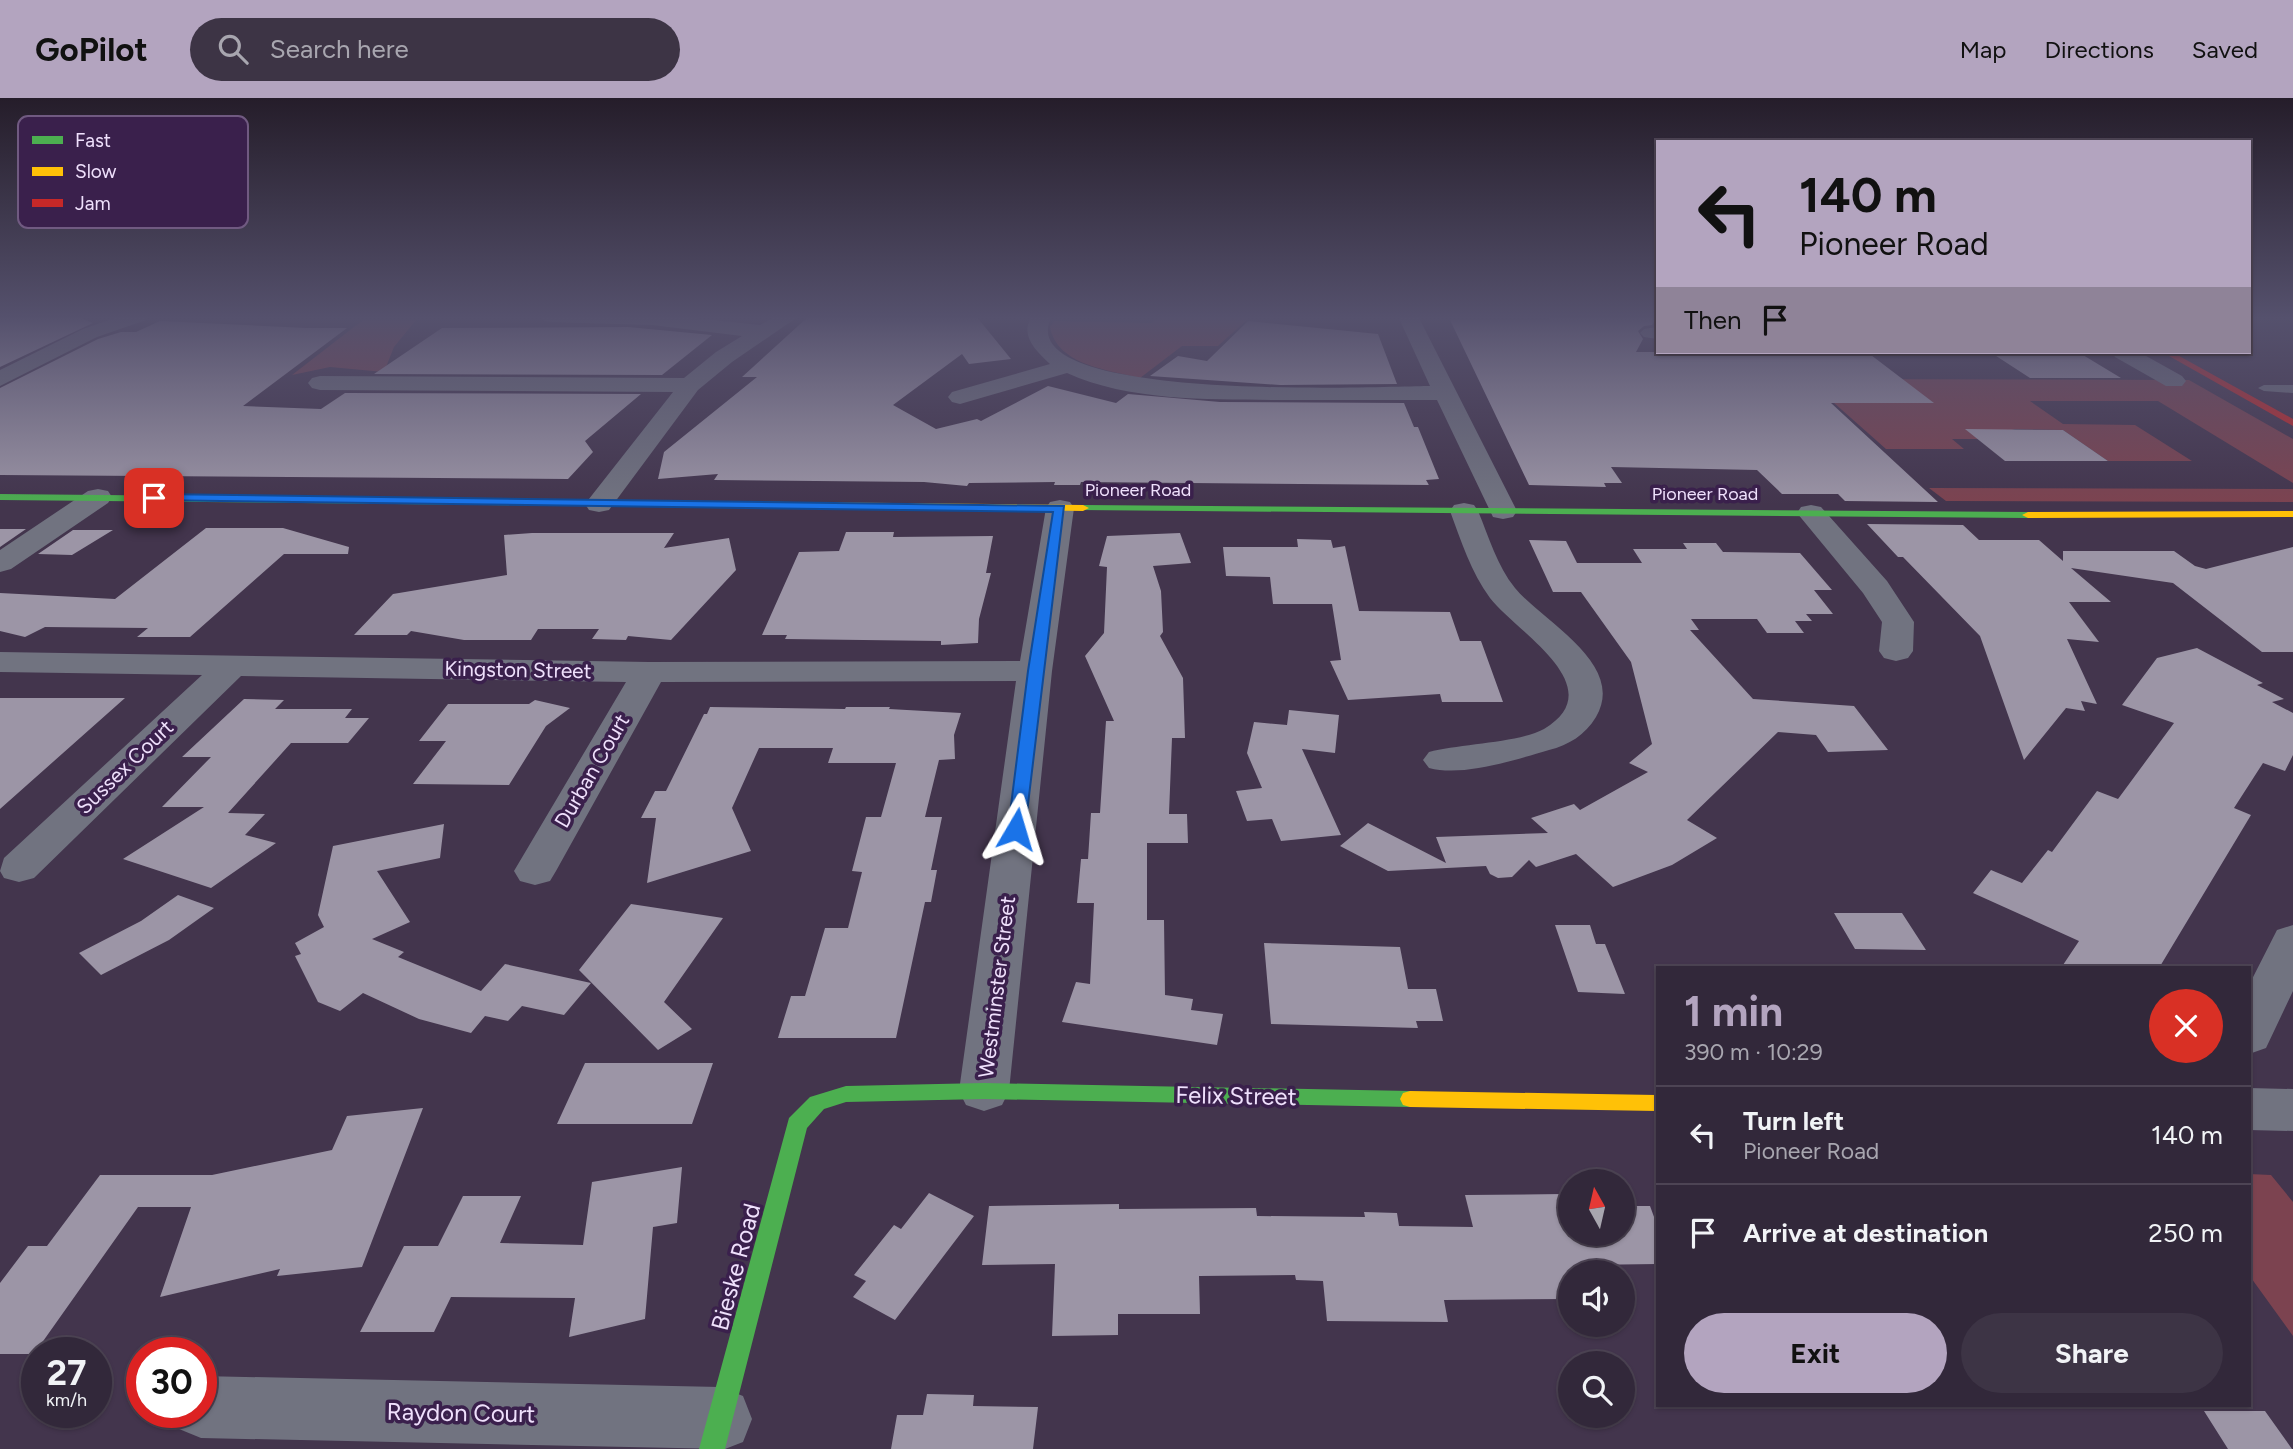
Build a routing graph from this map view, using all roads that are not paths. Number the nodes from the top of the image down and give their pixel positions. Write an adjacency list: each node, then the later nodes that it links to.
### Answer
1 (697, 379): 10 (street)
2 (1023, 379): 14 (street)
3 (1113, 379): 13 (street)
4 (1438, 379): 13 (street)
5 (2171, 379): 8 (street)
6 (2214, 379): 16 (main road)
7 (2247, 379): 11 (main road)
8 (2174, 381)
9 (320, 383): 10 (street)
10 (690, 385): 19 (street)
11 (2264, 388): 12 (lane); 15 (main road)
12 (2293, 389)
13 (1445, 393): 22 (street)
14 (960, 397)
15 (2293, 403)
16 (2293, 423)
17 (0, 497): 18 (main road, Pioneer Road)
18 (98, 497): 19 (main road, Pioneer Road); 27 (street)
19 (599, 504): 20 (main road, Pioneer Road)
20 (1060, 508): 21 (main road, Pioneer Road); 31 (street, Westminster Street)
21 (1464, 511): 22 (main road, Pioneer Road); 33 (street)
22 (1503, 511): 23 (main road, Pioneer Road)
23 (1811, 513): 25 (main road, Pioneer Road); 28 (street)
24 (2293, 514): 25 (main road, Pioneer Road)
25 (2234, 516): 26 (main road, Pioneer Road)
26 (2293, 522)
27 (0, 563)
28 (1896, 651)
29 (0, 662): 30 (street, Kingston Street)
30 (232, 666): 32 (street, Kingston Street); 34 (street, Sussex Court)
31 (1035, 671): 32 (street, Kingston Street); 38 (street, Westminster Street)
32 (649, 672): 35 (street, Durban Court)
33 (1442, 760)
34 (19, 868)
35 (535, 871)
36 (2293, 941): 37 (street)
37 (2251, 1031)
38 (984, 1091): 39 (main road, Felix Street); 40 (main road, Felix Street)
39 (817, 1103): 44 (main road, Bieske Road)
40 (1656, 1103)
41 (2251, 1109): 42 (street)
42 (2293, 1110)
43 (217, 1409): 44 (street, Raydon Court)
44 (716, 1434)

